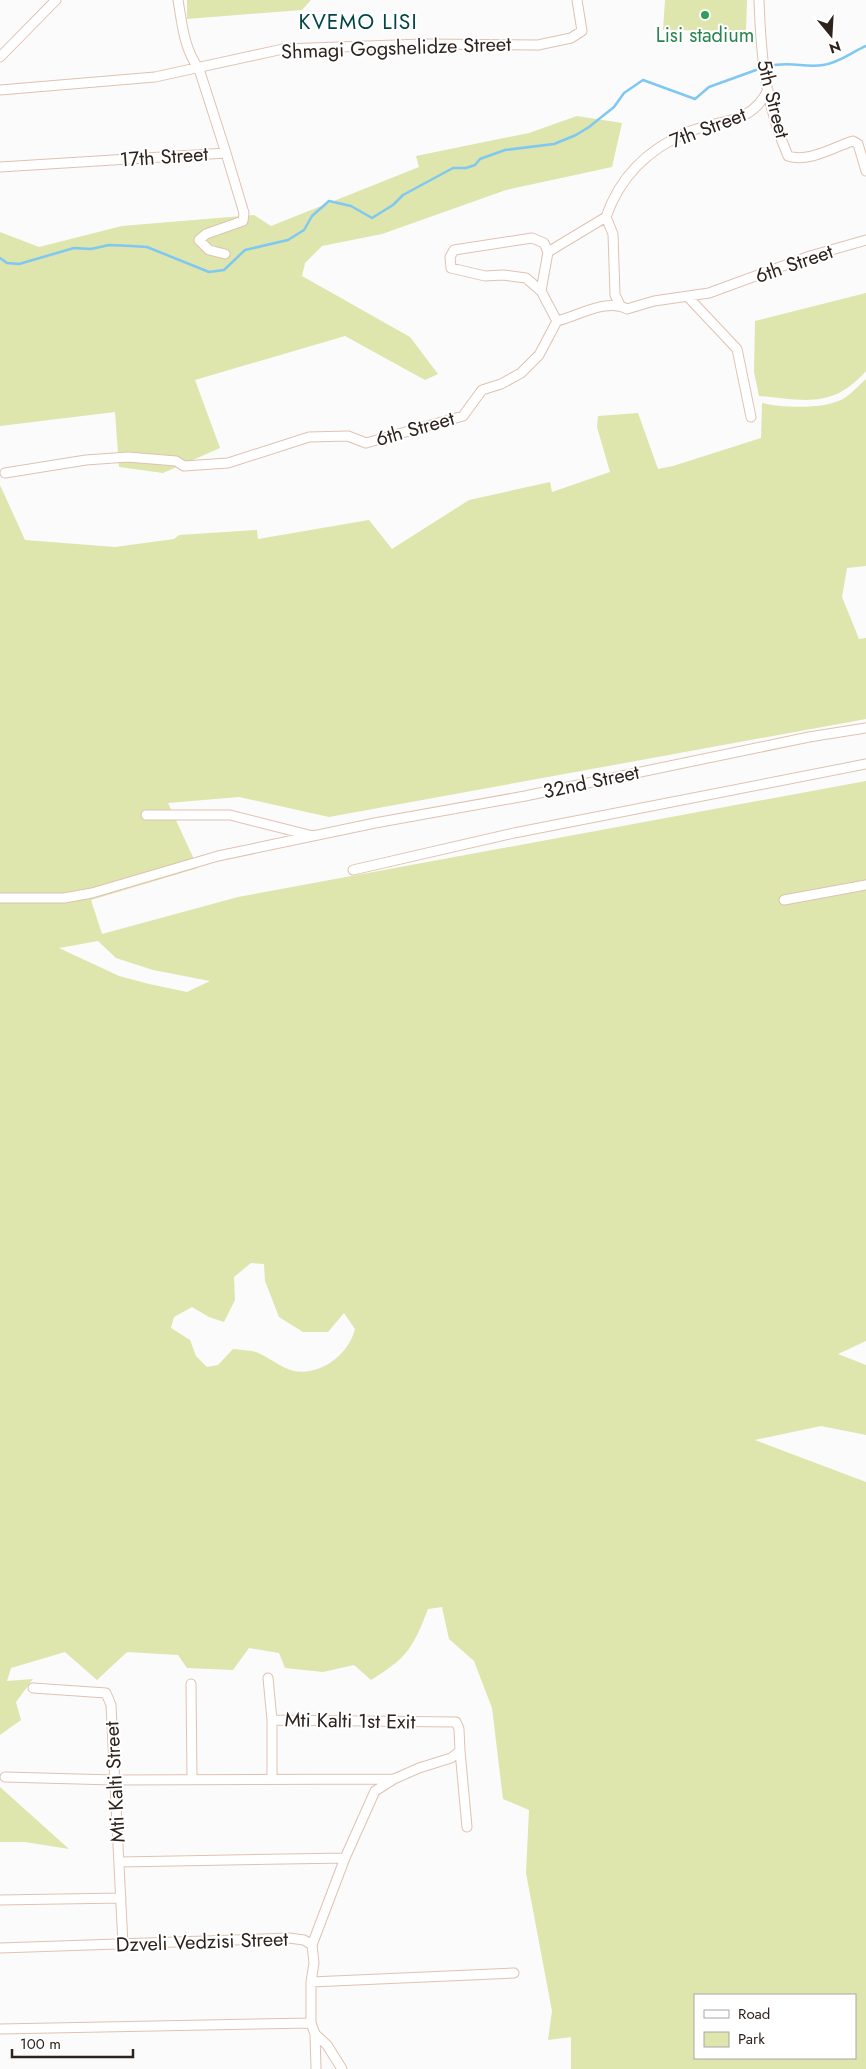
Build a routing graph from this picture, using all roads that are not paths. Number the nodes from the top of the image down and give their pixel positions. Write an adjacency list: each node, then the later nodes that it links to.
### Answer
1 (56, 0): 5 (street)
2 (178, 0): 6 (street, 17th Street)
3 (577, 0): 6 (street, Shmagi Gogshelidze Street)
4 (759, 0): 8 (street, 5th Street)
5 (0, 57)
6 (199, 69): 7 (street, Shmagi Gogshelidze Street); 9 (street, 17th Street)
7 (0, 90)
8 (768, 90): 11 (street, 5th Street); 12 (street, 7th Street)
9 (226, 152): 10 (street, 17th Street); 15 (street)
10 (0, 166)
11 (866, 171)
12 (606, 217): 14 (street); 18 (street)
13 (866, 240): 17 (street, 6th Street)
14 (548, 252): 16 (street); 16 (street)
15 (225, 254)
16 (541, 291): 19 (street)
17 (688, 297): 18 (street, 6th Street); 20 (street)
18 (620, 306): 19 (street, 6th Street)
19 (557, 321): 21 (street, 6th Street)
20 (751, 417)
21 (5, 473)
22 (866, 728): 25 (street, 32nd Street)
23 (866, 764): 26 (street)
24 (146, 815): 25 (street)
25 (315, 836): 28 (street, 32nd Street)
26 (353, 870)
27 (866, 885): 29 (street)
28 (0, 898)
29 (784, 900)
30 (268, 1678): 33 (street)
31 (191, 1684): 36 (street)
32 (33, 1688): 39 (street, Mti Kalti Street)
33 (272, 1720): 34 (street, Mti Kalti 1st Exit); 37 (street, Mti Kalti 1st Exit)
34 (460, 1751): 38 (street); 40 (street)
35 (5, 1776): 39 (street)
36 (192, 1779): 37 (street); 39 (street)
37 (272, 1779): 38 (street)
38 (394, 1779): 41 (street)
39 (114, 1780): 42 (street, Mti Kalti Street)
40 (467, 1827)
41 (346, 1858): 42 (street); 46 (street)
42 (119, 1862): 43 (street, Mti Kalti Street)
43 (121, 1898): 44 (street); 45 (street, Mti Kalti Street)
44 (0, 1900)
45 (123, 1945): 46 (street, Dzveli Vedzisi Street); 47 (street, Dzveli Vedzisi Street)
46 (312, 1945): 49 (street, Dzveli Vedzisi Street)
47 (0, 1948)
48 (514, 1973): 49 (street)
49 (311, 1982): 50 (street, Dzveli Vedzisi Street)
50 (311, 2023): 51 (street); 52 (street, Dzveli Vedzisi Street)
51 (0, 2029)
52 (315, 2034): 53 (street, Dzveli Vedzisi Street); 54 (street, Dzveli Vedzisi Street)
53 (316, 2069)
54 (342, 2069)

